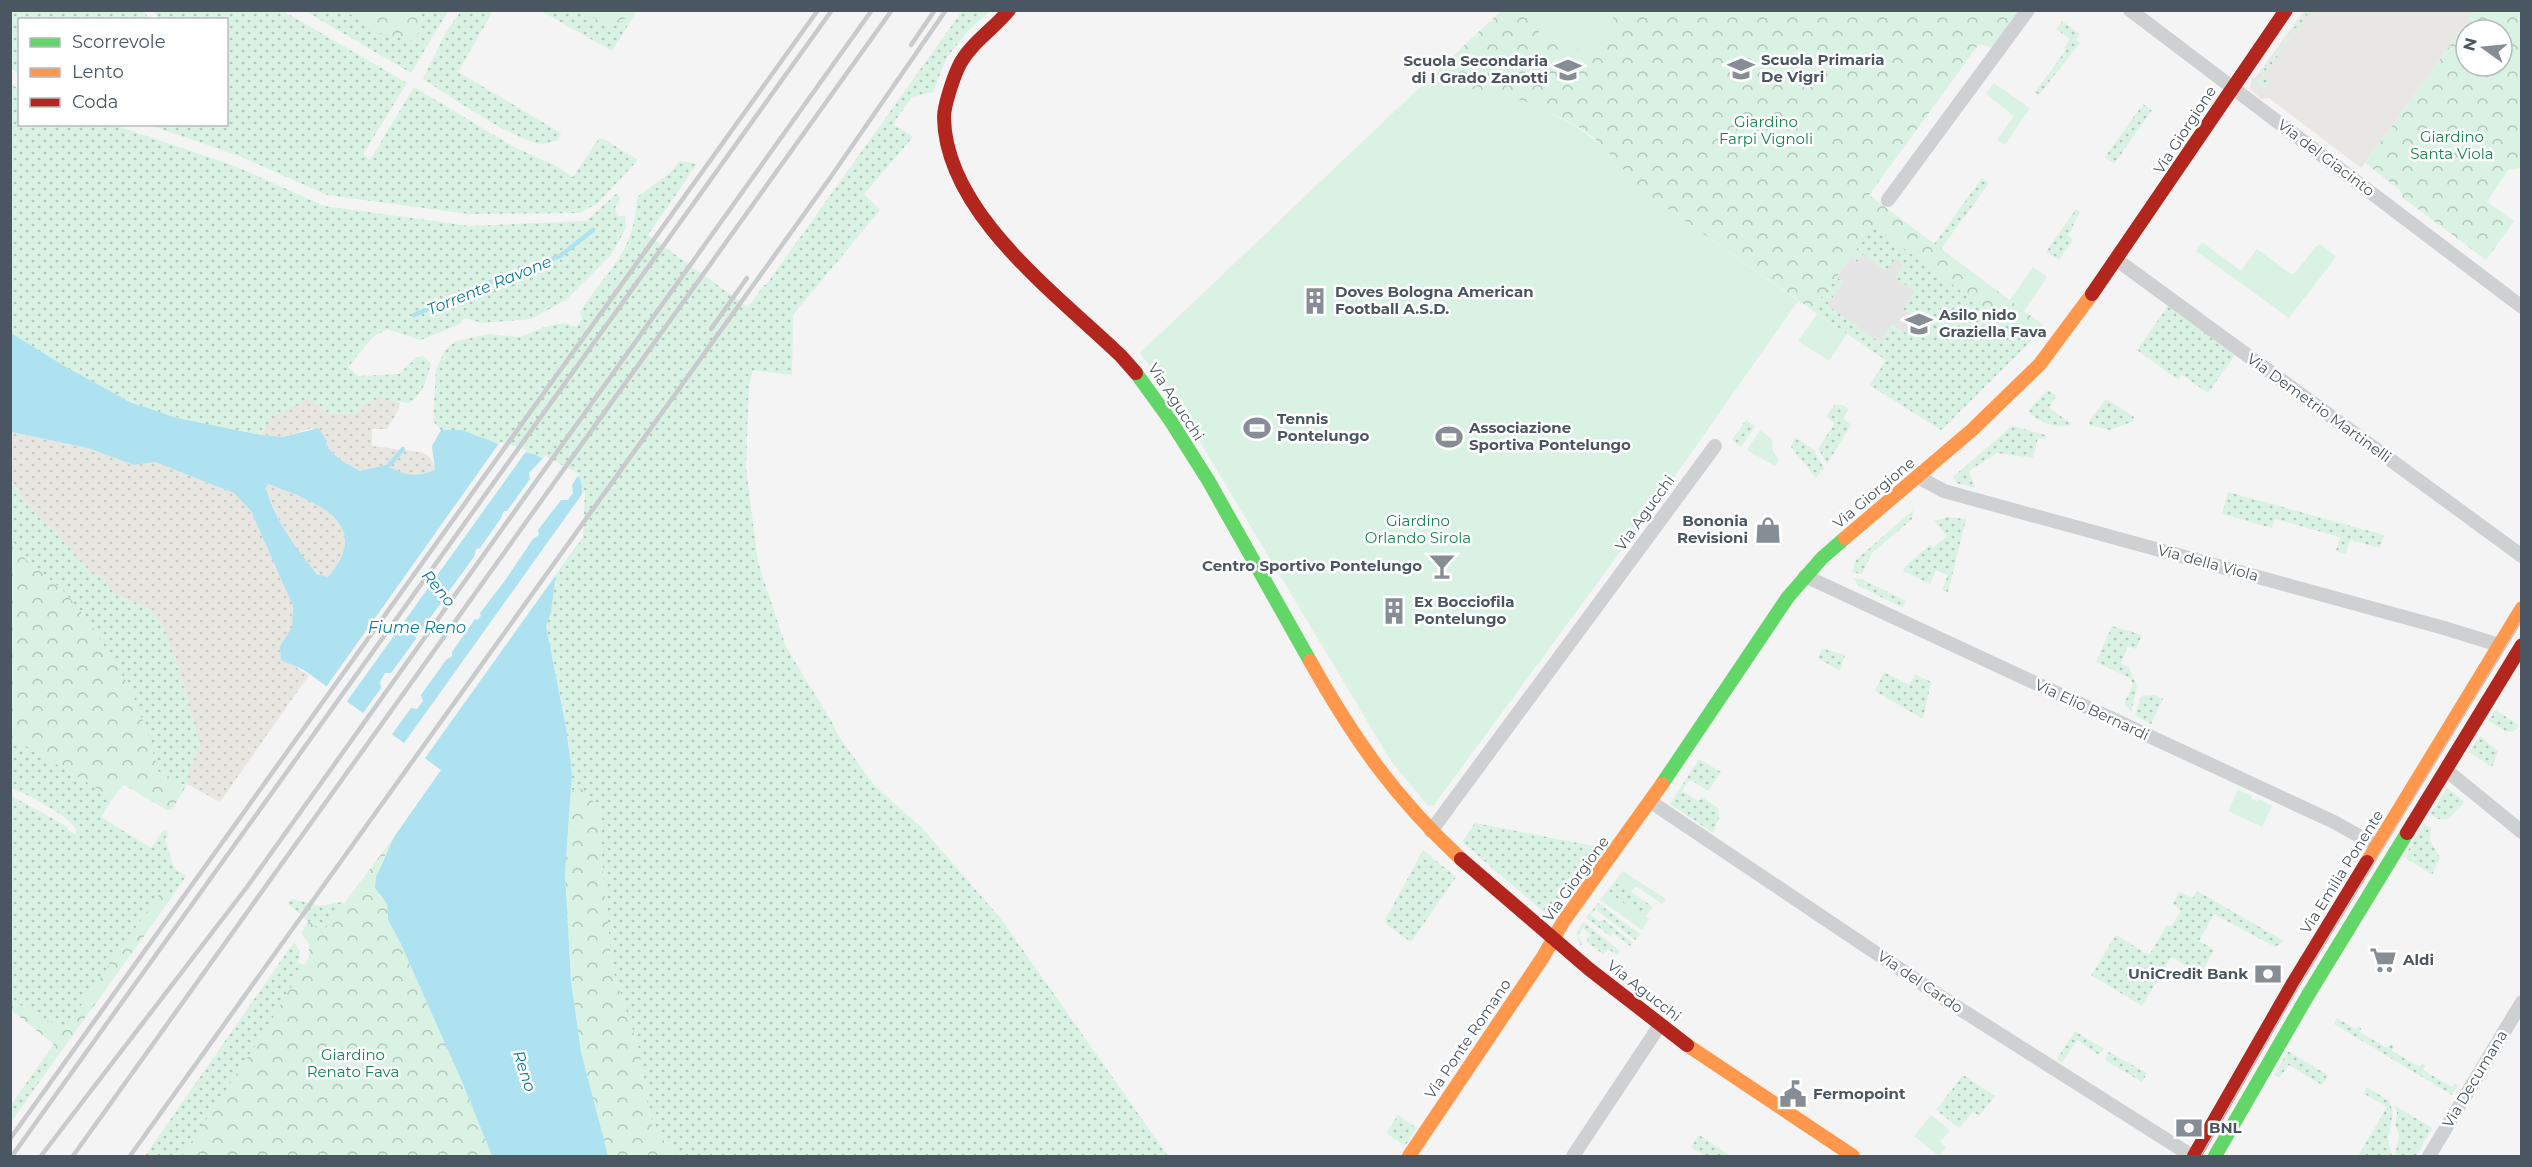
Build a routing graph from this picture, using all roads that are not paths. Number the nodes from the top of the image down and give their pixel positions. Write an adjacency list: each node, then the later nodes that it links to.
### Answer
1 (2028, 10): 6 (street)
2 (2130, 10): 5 (street, Via del Giacinto)
3 (2286, 10): 5 (street, Via Giorgione)
4 (1009, 11): 18 (street, Via Agucchi)
5 (2232, 87): 7 (street, Via Giorgione); 8 (street, Via del Giacinto)
6 (1887, 200)
7 (2117, 260): 10 (street, Via Giorgione); 11 (street, Via Demetrio Martinelli)
8 (2522, 308)
9 (1714, 446): 18 (street, Via Agucchi)
10 (1918, 477): 12 (street, Via Giorgione); 14 (street, Via della Viola)
11 (2522, 556)
12 (1805, 576): 17 (street, Via Giorgione); 20 (street, Via Elio Bernardi)
13 (2522, 608): 14 (street, Via Emilia Ponente)
14 (2499, 645): 20 (street, Via Emilia Ponente)
15 (2522, 645): 16 (street)
16 (2446, 771): 19 (street); 28 (street)
17 (1651, 802): 21 (street, Via Giorgione); 27 (street, Via del Cardo)
18 (1431, 831): 21 (street, Via Agucchi)
19 (2522, 832)
20 (2377, 846): 27 (street, Via Emilia Ponente)
21 (1553, 939): 23 (street, Via Agucchi); 24 (street, Via Ponte Romano)
22 (2522, 1002): 29 (street, Via Decumana)
23 (1660, 1025): 25 (street); 26 (street, Via Agucchi)
24 (1409, 1156)
25 (1573, 1156)
26 (1853, 1156)
27 (2193, 1156)
28 (2216, 1156)
29 (2429, 1156)

